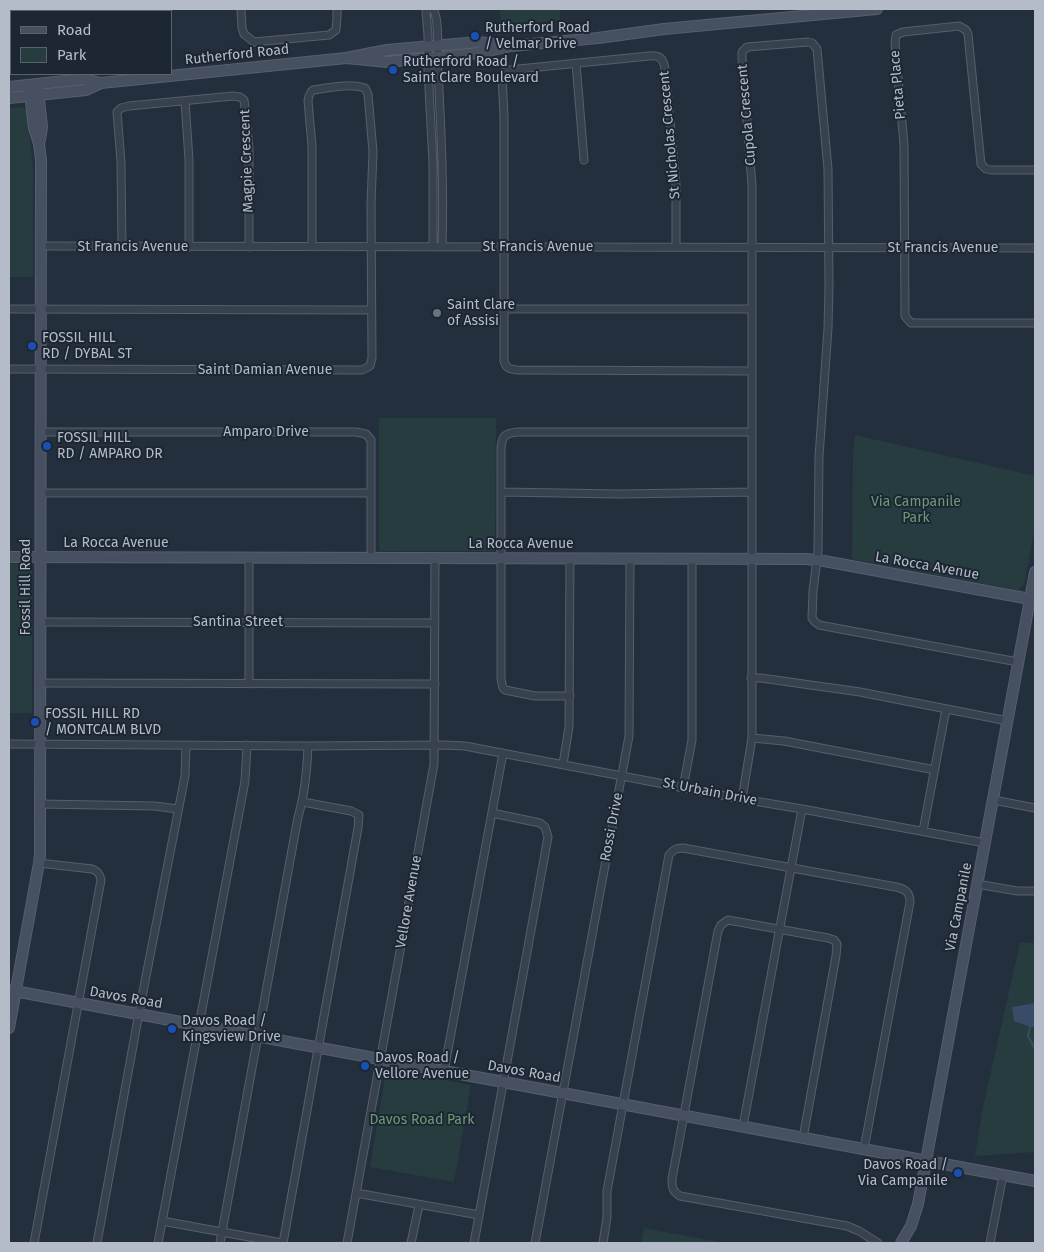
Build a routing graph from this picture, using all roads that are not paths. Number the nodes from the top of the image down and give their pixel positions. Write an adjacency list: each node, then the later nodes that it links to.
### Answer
1 (240, 9): 2 (street)
2 (336, 9)
3 (428, 9): 6 (street)
4 (432, 9): 6 (street)
5 (877, 9): 7 (street, Rutherford Road)
6 (433, 46): 7 (street, Rutherford Road); 8 (street); 9 (street, Rutherford Road)
7 (510, 46): 8 (street, Rutherford Road)
8 (433, 57): 9 (street, Rutherford Road); 25 (street); 26 (street)
9 (346, 58): 11 (street, Rutherford Road)
10 (576, 63): 17 (street); 27 (street, St Nicholas Crescent); 28 (street, St Nicholas Crescent)
11 (101, 83): 12 (street, Rutherford Road); 14 (street, Rutherford Road)
12 (34, 84): 13 (street, Rutherford Road); 14 (street, Fossil Hill Road)
13 (9, 87)
14 (35, 95): 15 (street, Rutherford Road); 19 (street, Fossil Hill Road)
15 (9, 98)
16 (185, 101): 20 (street, Magpie Crescent); 21 (street); 22 (street, Magpie Crescent)
17 (584, 160)
18 (1035, 170): 31 (street, Pieta Place)
19 (41, 246): 20 (street, St Francis Avenue); 34 (street, Fossil Hill Road)
20 (122, 247): 21 (street, St Francis Avenue)
21 (189, 247): 22 (street, St Francis Avenue)
22 (249, 247): 23 (street, St Francis Avenue)
23 (312, 247): 24 (street, St Francis Avenue); 24 (street, Saint Damian Avenue)
24 (371, 247): 25 (street, St Francis Avenue); 37 (street, Saint Damian Avenue)
25 (433, 247): 26 (street, St Francis Avenue)
26 (442, 247): 28 (street, St Francis Avenue)
27 (676, 247): 28 (street, St Francis Avenue); 29 (street, St Francis Avenue)
28 (504, 248): 35 (street, St Nicholas Crescent)
29 (752, 248): 30 (street, St Francis Avenue); 30 (street, Cupola Crescent); 36 (street, Cupola Crescent)
30 (828, 248): 31 (street, St Francis Avenue); 58 (street, Cupola Crescent)
31 (904, 248): 32 (street, St Francis Avenue); 38 (street)
32 (1035, 248)
33 (9, 309): 34 (street)
34 (41, 309): 37 (street); 40 (street, Fossil Hill Road)
35 (503, 309): 36 (street); 41 (street, St Nicholas Crescent)
36 (752, 309): 41 (street, Cupola Crescent)
37 (371, 310): 40 (street, Saint Damian Avenue)
38 (1035, 323)
39 (9, 369): 40 (street)
40 (41, 369): 42 (street, Fossil Hill Road)
41 (752, 370): 43 (street, Cupola Crescent)
42 (41, 432): 46 (street, Fossil Hill Road); 47 (street, Amparo Drive)
43 (752, 432): 44 (street); 45 (street, Cupola Crescent)
44 (501, 492): 45 (street); 53 (street)
45 (752, 492): 57 (street, Cupola Crescent)
46 (40, 493): 47 (street); 49 (street, Fossil Hill Road)
47 (371, 493): 51 (street, Amparo Drive)
48 (9, 556): 49 (street, La Rocca Avenue)
49 (40, 557): 50 (street, La Rocca Avenue); 61 (street, Fossil Hill Road)
50 (249, 557): 51 (street, La Rocca Avenue); 62 (street)
51 (371, 557): 52 (street, La Rocca Avenue)
52 (435, 557): 53 (street, La Rocca Avenue); 63 (street, Vellore Avenue)
53 (501, 558): 54 (street, La Rocca Avenue); 69 (street)
54 (570, 558): 55 (street, La Rocca Avenue); 69 (street)
55 (630, 558): 56 (street, La Rocca Avenue); 82 (street, Rossi Drive)
56 (692, 558): 57 (street, La Rocca Avenue); 83 (street)
57 (752, 558): 58 (street, La Rocca Avenue); 65 (street, Cupola Crescent)
58 (817, 560): 60 (street, La Rocca Avenue); 64 (street, Cupola Crescent)
59 (1035, 572): 60 (street, Via Campanile)
60 (1030, 599): 64 (street, Via Campanile)
61 (40, 622): 62 (street, Santina Street); 66 (street, Fossil Hill Road)
62 (249, 622): 63 (street, Santina Street); 67 (street)
63 (435, 623): 68 (street, Vellore Avenue)
64 (1018, 662): 71 (street, Via Campanile)
65 (751, 678): 70 (street); 72 (street, Cupola Crescent)
66 (40, 683): 67 (street); 74 (street, Fossil Hill Road)
67 (249, 684): 68 (street)
68 (435, 684): 76 (street, Vellore Avenue)
69 (570, 696): 80 (street)
70 (946, 709): 71 (street); 81 (street)
71 (1008, 721): 85 (street, Via Campanile)
72 (752, 738): 81 (street); 84 (street, Cupola Crescent)
73 (9, 744): 74 (street, St Urbain Drive)
74 (40, 744): 75 (street, St Urbain Drive); 87 (street, Fossil Hill Road)
75 (186, 745): 77 (street, St Urbain Drive); 89 (street)
76 (435, 745): 78 (street, St Urbain Drive); 79 (street, St Urbain Drive); 106 (street, Vellore Avenue)
77 (247, 746): 78 (street, St Urbain Drive); 102 (street)
78 (308, 746): 86 (street)
79 (503, 753): 80 (street, St Urbain Drive); 91 (street)
80 (563, 764): 82 (street, St Urbain Drive)
81 (935, 770): 92 (street)
82 (622, 776): 83 (street, St Urbain Drive); 109 (street, Rossi Drive)
83 (682, 788): 84 (street, St Urbain Drive)
84 (742, 799): 90 (street, St Urbain Drive)
85 (993, 800): 88 (street); 93 (street, Via Campanile)
86 (303, 802): 104 (street); 105 (street)
87 (40, 804): 89 (street); 94 (street, Fossil Hill Road)
88 (1035, 808)
89 (178, 809): 101 (street)
90 (802, 809): 92 (street, St Urbain Drive); 95 (street)
91 (492, 813): 107 (street); 108 (street)
92 (923, 831): 93 (street, St Urbain Drive)
93 (985, 843): 96 (street, Via Campanile)
94 (39, 863): 99 (street, Fossil Hill Road); 100 (street)
95 (791, 868): 98 (street); 110 (street); 114 (street)
96 (978, 884): 97 (street); 115 (street, Via Campanile)
97 (1035, 891)
98 (779, 929): 111 (street); 112 (street); 113 (street)
99 (12, 991): 100 (street, Davos Road); 103 (street, Fossil Hill Road)
100 (79, 1004): 101 (street, Davos Road); 123 (street)
101 (138, 1015): 102 (street, Davos Road); 124 (street)
102 (199, 1026): 104 (street, Davos Road); 121 (street)
103 (9, 1028)
104 (258, 1037): 105 (street, Davos Road); 122 (street)
105 (319, 1048): 106 (street, Davos Road); 127 (street)
106 (381, 1060): 107 (street, Davos Road); 118 (street, Vellore Avenue)
107 (444, 1071): 108 (street, Davos Road)
108 (504, 1082): 109 (street, Davos Road); 120 (street)
109 (563, 1093): 110 (street, Davos Road); 131 (street, Rossi Drive)
110 (623, 1104): 111 (street, Davos Road); 132 (street)
111 (684, 1115): 112 (street, Davos Road); 133 (street)
112 (743, 1126): 113 (street, Davos Road)
113 (803, 1138): 114 (street, Davos Road)
114 (864, 1149): 115 (street, Davos Road)
115 (926, 1160): 116 (street, Davos Road); 134 (street, Via Campanile)
116 (1003, 1175): 117 (street, Davos Road); 135 (street)
117 (1035, 1181)
118 (356, 1193): 119 (street); 128 (street, Vellore Avenue)
119 (419, 1205): 120 (street); 129 (street)
120 (479, 1216): 130 (street)
121 (162, 1221): 122 (street); 125 (street)
122 (222, 1232): 126 (street); 127 (street)
123 (34, 1243)
124 (97, 1243)
125 (158, 1243)
126 (220, 1243)
127 (282, 1243)
128 (347, 1243)
129 (411, 1243)
130 (474, 1243)
131 (535, 1243)
132 (603, 1243)
133 (878, 1243)
134 (902, 1243)
135 (990, 1243)

